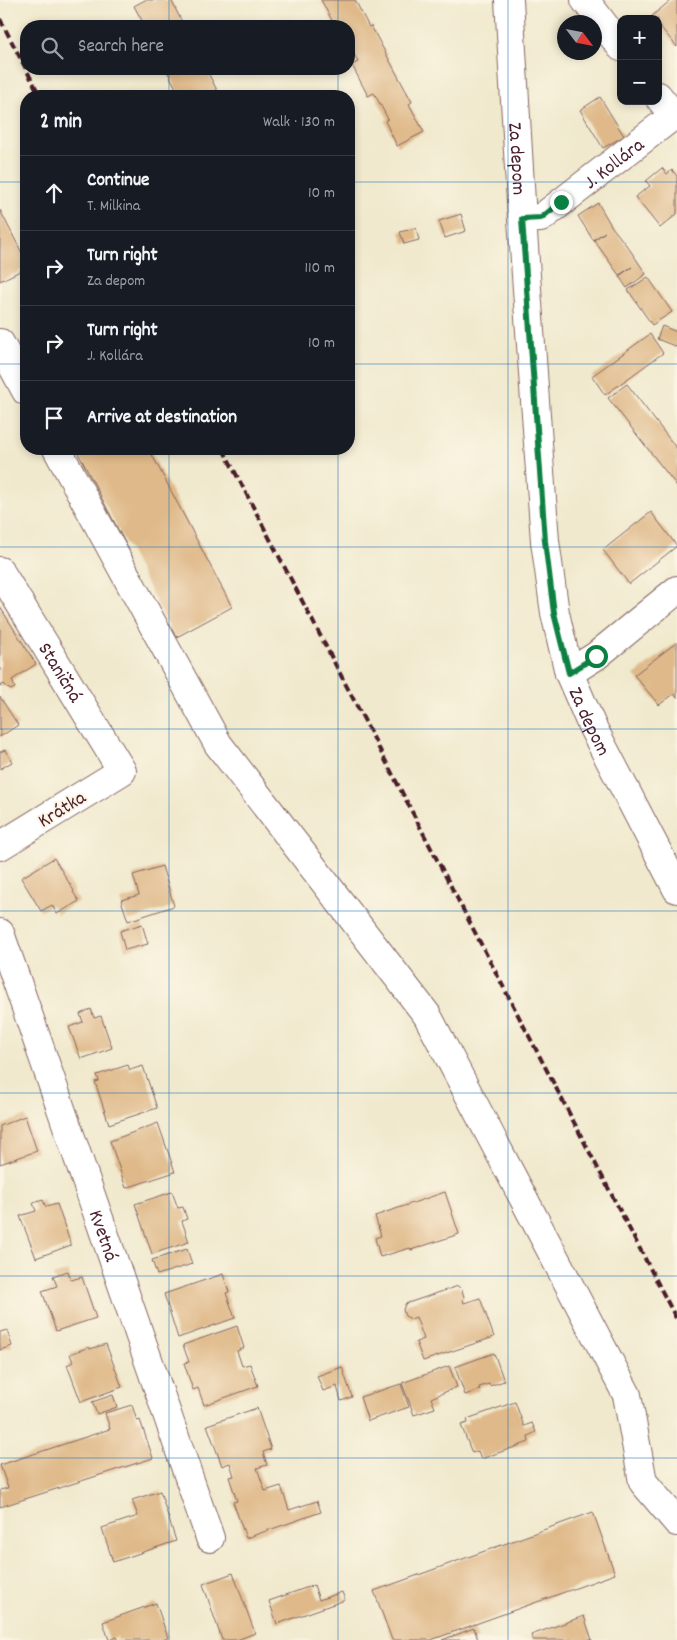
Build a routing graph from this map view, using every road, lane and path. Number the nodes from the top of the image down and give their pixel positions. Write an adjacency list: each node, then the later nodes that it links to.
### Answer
1 (509, 0): 5 (street, Za depom)
2 (585, 0): 3 (street)
3 (617, 42)
4 (670, 108): 5 (street, J. Kollára)
5 (522, 219): 11 (street, Za depom)
6 (0, 343): 7 (street)
7 (20, 380)
8 (61, 455): 16 (street)
9 (0, 571): 12 (street, Staničná)
10 (677, 590): 11 (street)
11 (569, 673): 14 (street, Za depom)
12 (122, 771): 13 (street, Krátka)
13 (0, 846)
14 (677, 889)
15 (0, 933): 17 (street, Kvetná)
16 (677, 1522)
17 (210, 1538)

